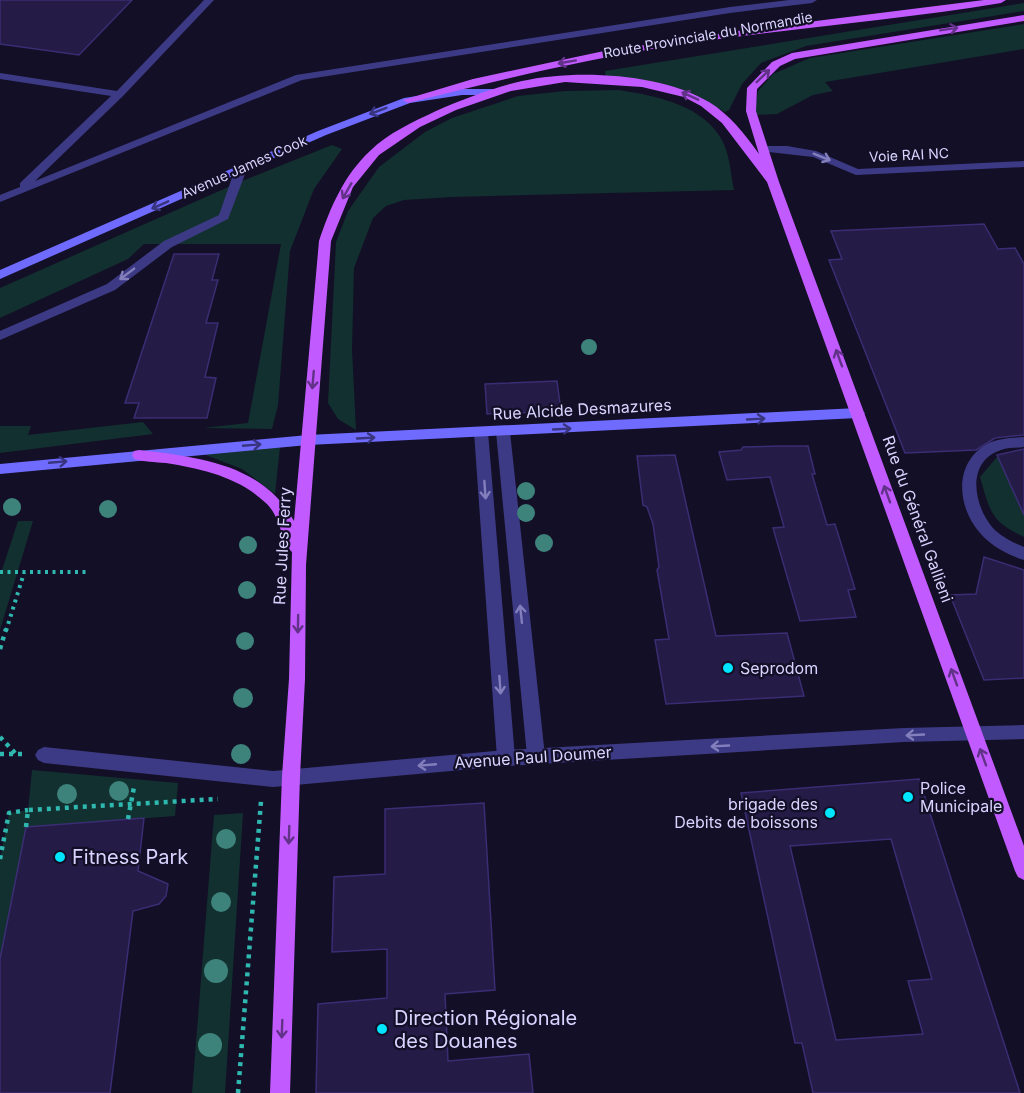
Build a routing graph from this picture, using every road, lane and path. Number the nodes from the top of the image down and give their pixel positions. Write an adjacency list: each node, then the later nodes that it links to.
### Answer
1 (209, 0): 9 (street)
2 (812, 0): 15 (street)
3 (1001, 0): 4 (main road, Route Provinciale du Normandie)
4 (937, 10): 7 (main road, Route Provinciale du Normandie); 10 (main road, one-way to 10)
5 (1024, 18): 11 (main road, Rue du Général Gallieni, one-way to 5)
6 (0, 76): 9 (street)
7 (526, 84): 8 (main road, Rue du Général Gallieni); 14 (main road, Rue du Général Gallieni, one-way to 7)
8 (497, 92): 10 (main road, Avenue James Cook); 22 (main road, Rue Jules Ferry, one-way to 22)
9 (119, 94): 15 (street)
10 (408, 100): 13 (main road, Avenue James Cook, one-way to 13)
11 (764, 149): 12 (street, Voie RAI NC, one-way to 12); 14 (main road, Rue du Général Gallieni)
12 (1024, 164)
13 (241, 169): 17 (main road, Avenue James Cook, one-way to 17); 18 (street, one-way to 18)
14 (773, 182): 19 (main road, Rue du Général Gallieni, one-way to 14)
15 (18, 192): 16 (street)
16 (0, 199)
17 (0, 275)
18 (0, 336)
19 (858, 413): 21 (main road, Rue Alcide Desmazures, one-way to 19); 32 (main road, Rue du Général Gallieni, one-way to 19)
20 (481, 432): 21 (main road, Rue Alcide Desmazures); 22 (main road, Rue Alcide Desmazures, one-way to 20); 38 (street, one-way to 38)
21 (503, 432): 37 (street, one-way to 21)
22 (308, 440): 24 (main road, one-way to 22); 27 (main road, Rue Jules Ferry)
23 (1024, 442): 26 (street)
24 (139, 455): 25 (main road, one-way to 24); 27 (main road)
25 (0, 469)
26 (1024, 554)
27 (298, 566): 40 (main road, Rue Jules Ferry, one-way to 40)
28 (0, 572): 29 (path)
29 (24, 572): 30 (path); 31 (path)
30 (89, 572)
31 (0, 649)
32 (974, 732): 33 (street, Avenue Paul Doumer); 37 (street, Avenue Paul Doumer, one-way to 37); 48 (main road, Rue du Général Gallieni, one-way to 32)
33 (1024, 732)
34 (0, 737): 35 (path)
35 (15, 754)
36 (44, 754): 39 (street, Avenue Paul Doumer)
37 (536, 756): 38 (street, Avenue Paul Doumer)
38 (506, 758): 40 (street, Avenue Paul Doumer, one-way to 40)
39 (138, 765): 40 (street, Avenue Paul Doumer); 43 (path)
40 (291, 776): 50 (main road, Rue Jules Ferry, one-way to 50)
41 (251, 797): 49 (path)
42 (229, 799): 43 (path)
43 (131, 805): 44 (path); 45 (path)
44 (28, 810): 46 (path); 47 (path)
45 (128, 819)
46 (26, 827)
47 (0, 859)
48 (1024, 871)
49 (238, 1093)
50 (280, 1093)

